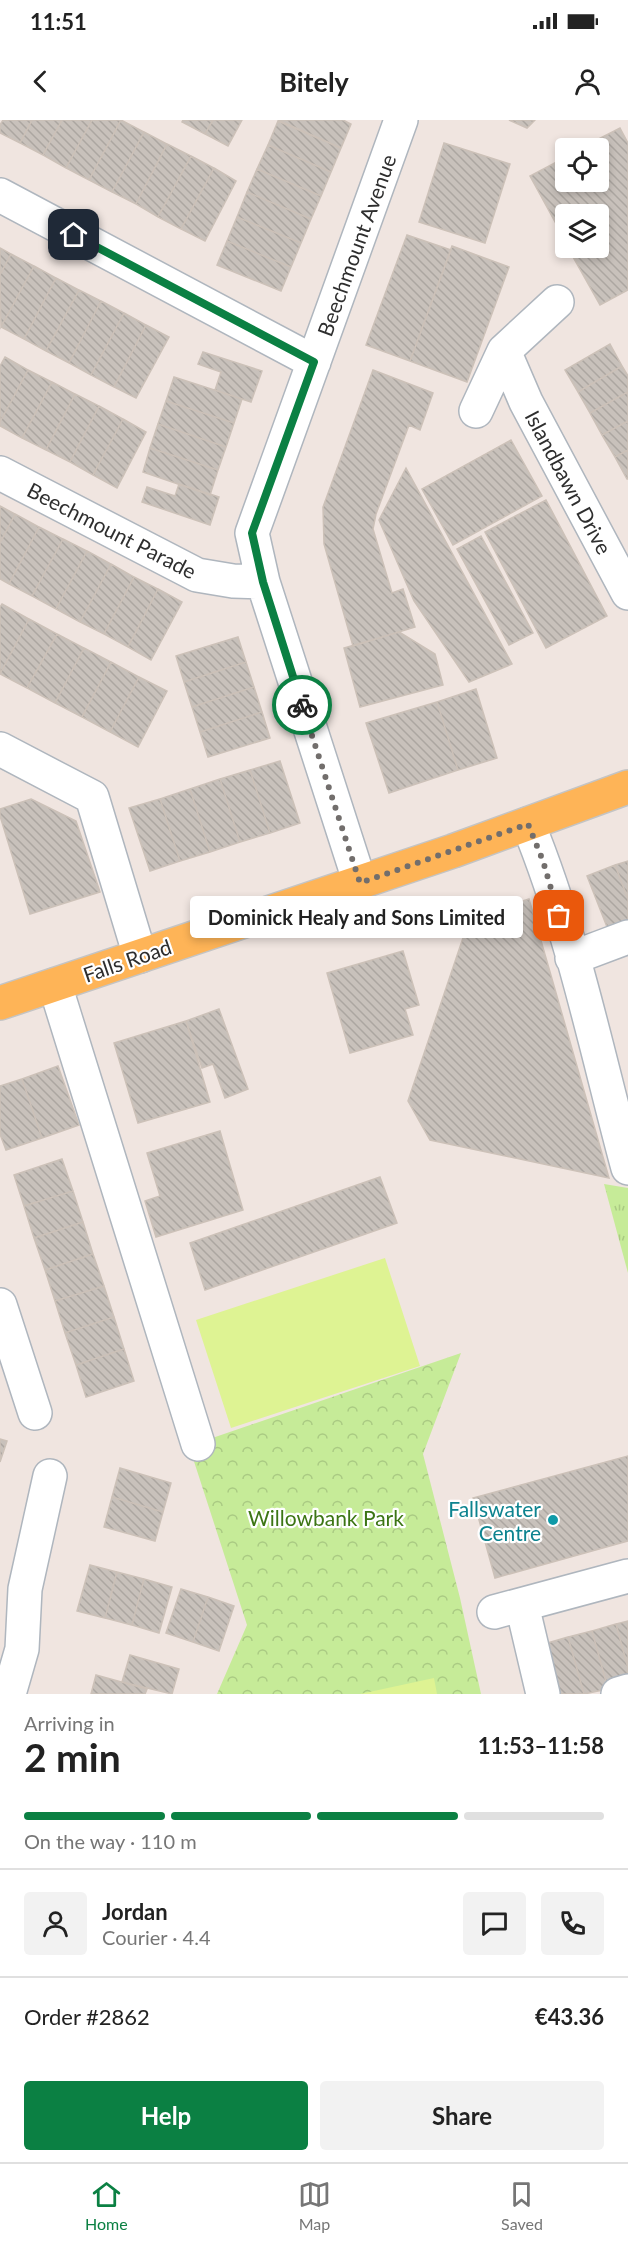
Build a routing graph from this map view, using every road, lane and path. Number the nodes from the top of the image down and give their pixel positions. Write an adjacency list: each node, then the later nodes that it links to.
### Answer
1 (400, 120): 5 (street, Beechmount Avenue)
2 (0, 195): 5 (street)
3 (557, 302): 4 (street)
4 (504, 351): 6 (street); 9 (street, Islandbawn Drive)
5 (314, 362): 8 (street, Beechmount Avenue)
6 (476, 411)
7 (0, 472): 8 (street, Beechmount Parade)
8 (263, 582): 13 (street, Beechmount Avenue)
9 (628, 593)
10 (0, 749): 15 (street)
11 (628, 787): 12 (main road, Falls Road)
12 (528, 824): 13 (main road, Falls Road); 16 (street)
13 (360, 883): 15 (main road, Falls Road)
14 (628, 937): 16 (street)
15 (140, 956): 17 (main road, Falls Road)
16 (572, 958): 19 (street)
17 (55, 985): 18 (main road, Falls Road); 22 (street)
18 (0, 1003)
19 (628, 1168)
20 (0, 1305): 21 (street)
21 (35, 1413)
22 (198, 1444)
23 (50, 1476): 26 (street)
24 (628, 1576): 27 (street)
25 (628, 1691): 28 (street)
26 (9, 1694)
27 (543, 1694)
28 (618, 1694)

